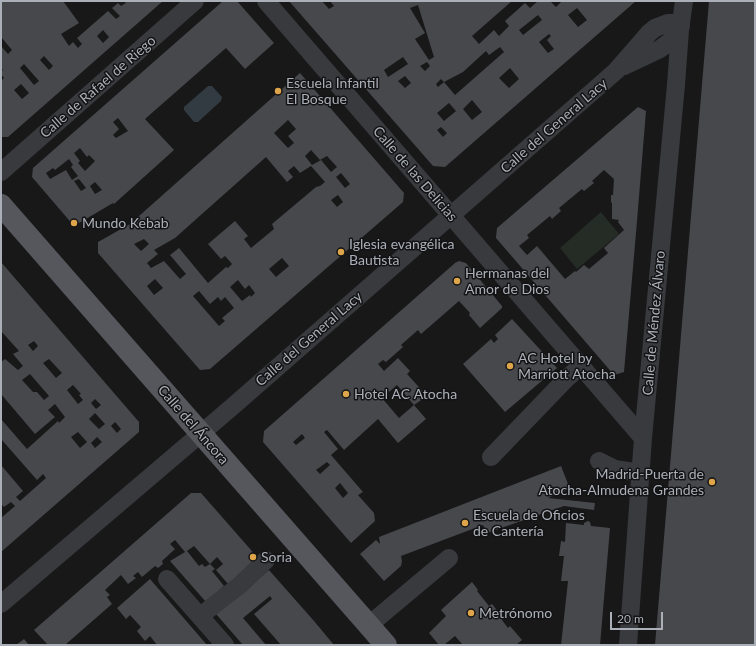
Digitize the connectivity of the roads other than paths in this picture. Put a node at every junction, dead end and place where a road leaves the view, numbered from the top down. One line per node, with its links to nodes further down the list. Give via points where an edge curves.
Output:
1 (195, 1): 5 (street, Calle de Rafael de Riego)
2 (266, 1): 7 (street, Calle de las Delicias)
3 (683, 1): 4 (street, Calle de Méndez Álvaro)
4 (680, 28): 7 (street, Calle del General Lacy, via 672,40 660,49 616,71); 10 (street, Calle de Méndez Álvaro)
5 (1, 172)
6 (1, 205): 9 (main road, Calle del Áncora)
7 (450, 215): 8 (street, Calle de las Delicias); 9 (street, Calle del General Lacy)
8 (581, 366): 10 (street, Calle de las Delicias); 11 (street)
9 (200, 433): 17 (street, Calle del General Lacy); 19 (main road, Calle del Áncora)
10 (643, 438): 13 (street, Calle de Méndez Álvaro)
11 (491, 457)
12 (598, 461): 13 (street, via 615,469)
13 (641, 473): 22 (street, Calle de Méndez Álvaro)
14 (450, 558): 19 (street)
15 (266, 560): 18 (street)
16 (167, 579): 18 (street)
17 (1, 604)
18 (200, 616): 20 (street)
19 (369, 625): 21 (main road, Calle del Áncora)
20 (225, 645)
21 (386, 645)
22 (628, 645)

